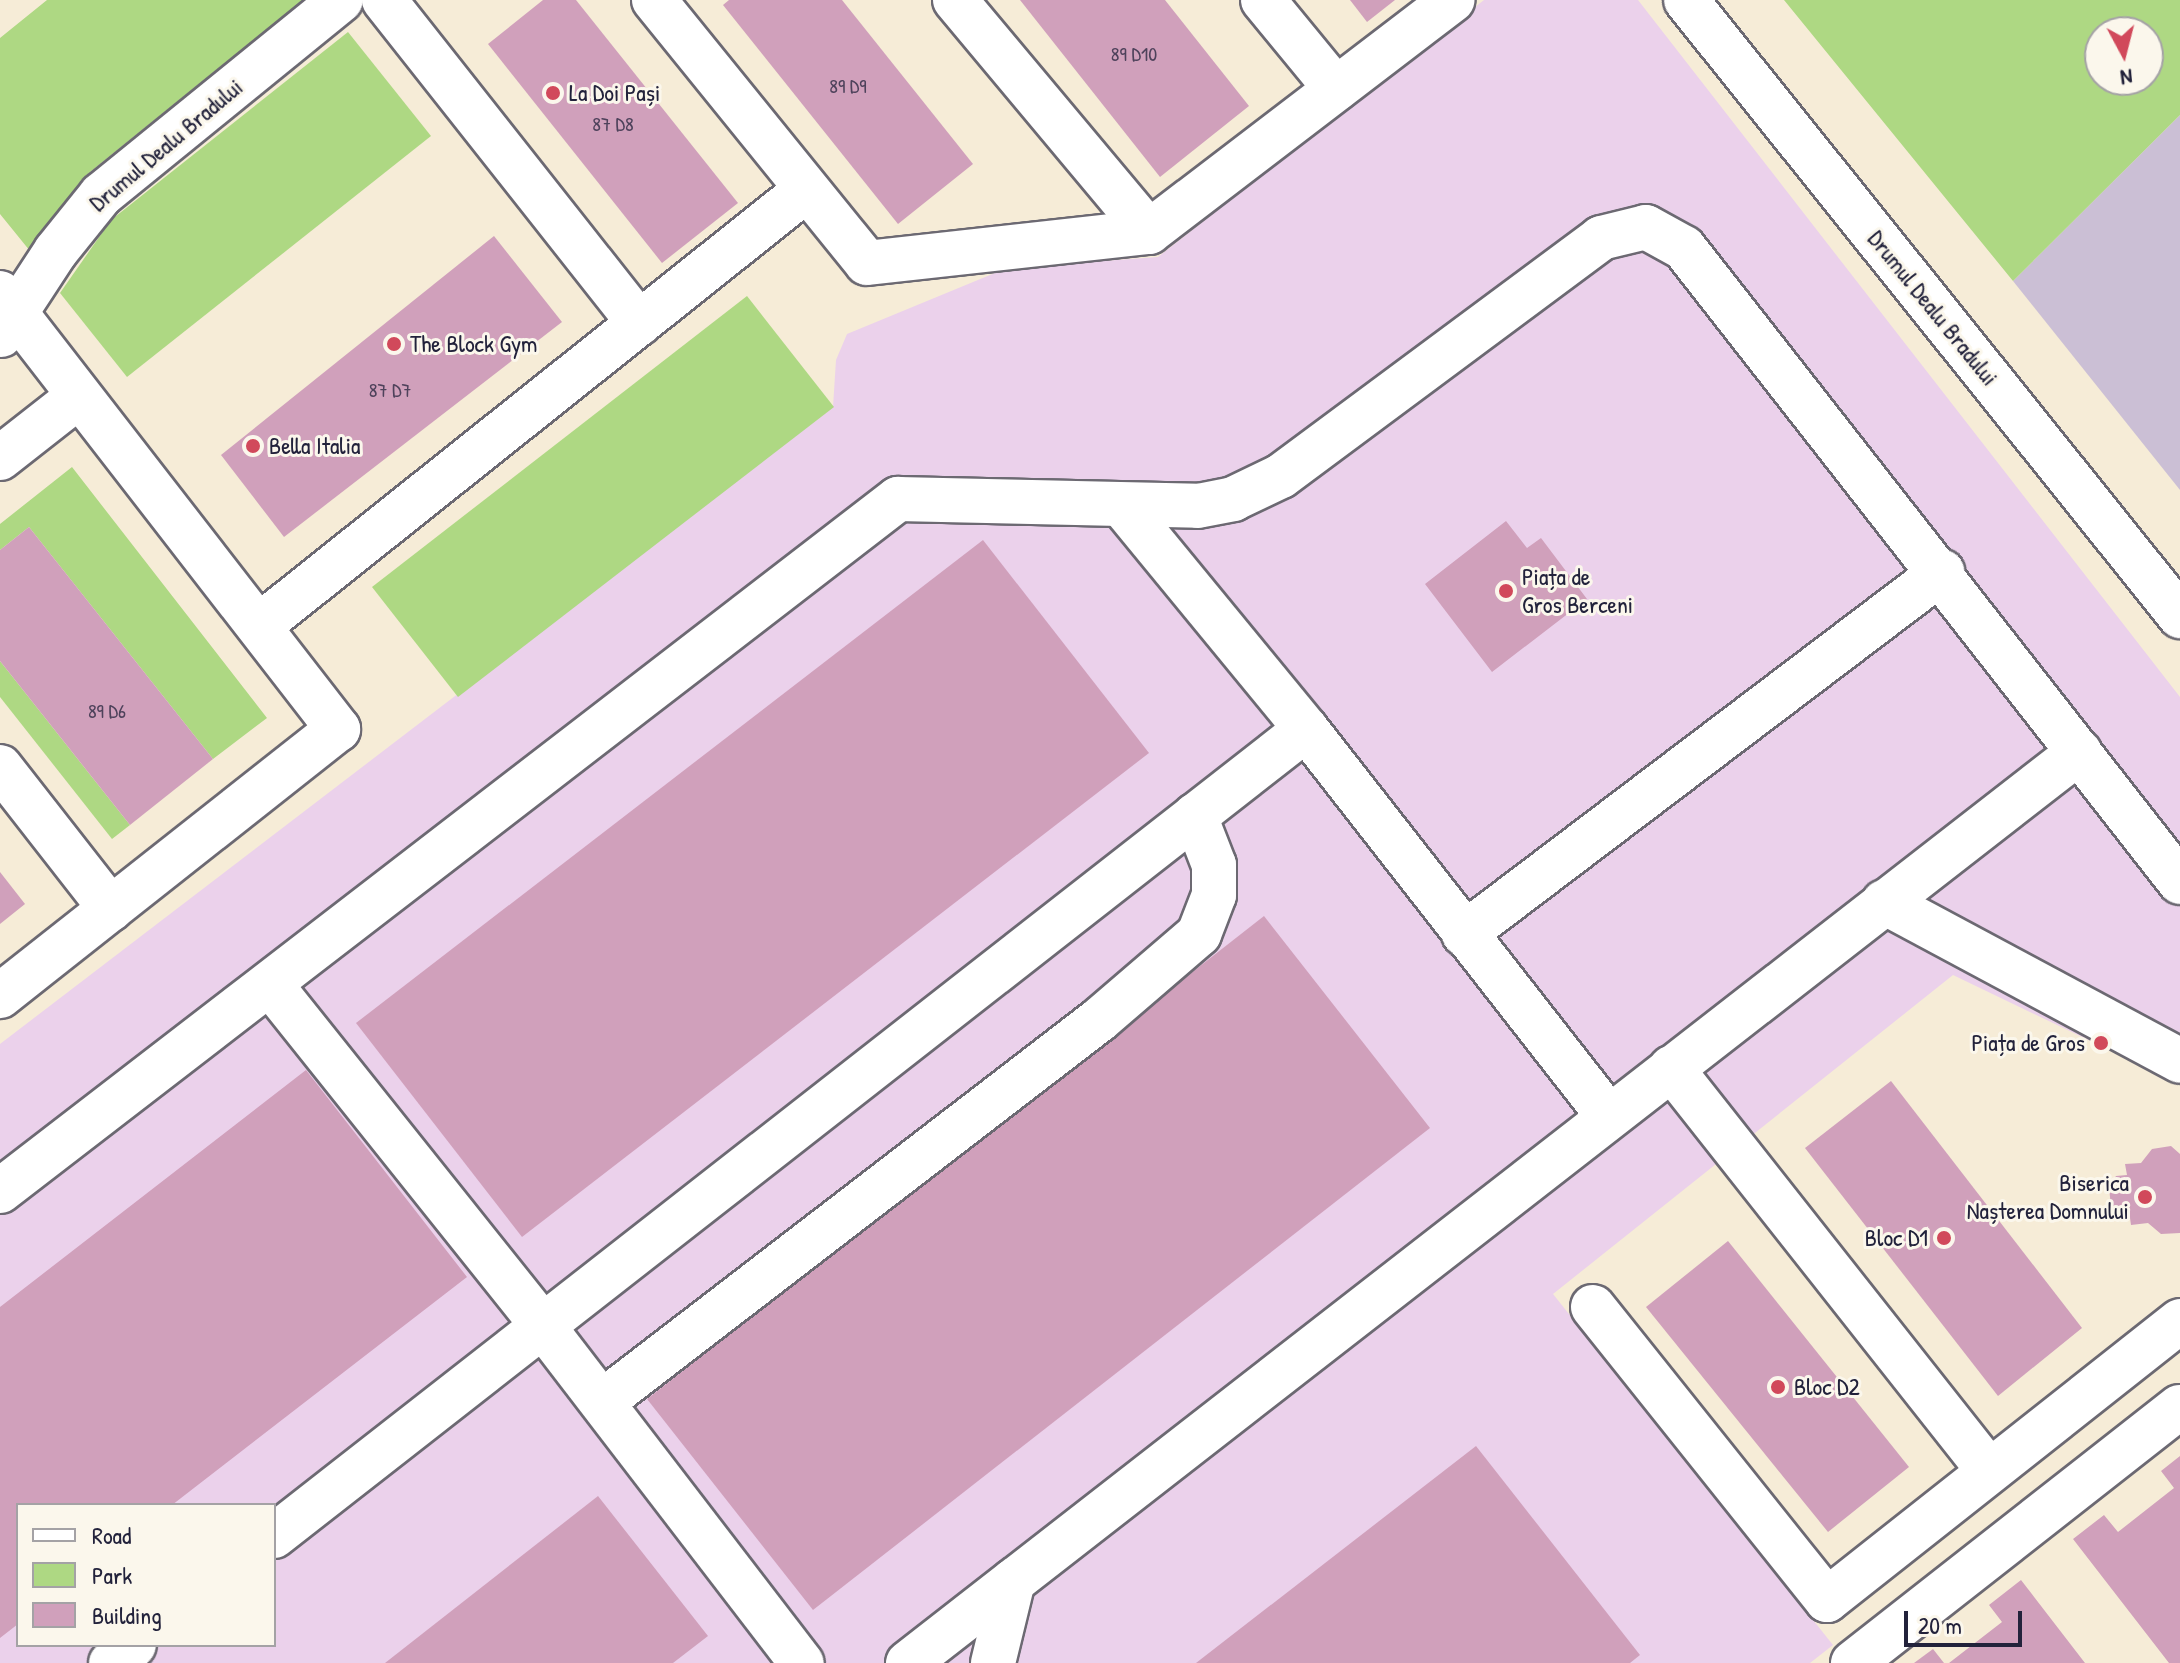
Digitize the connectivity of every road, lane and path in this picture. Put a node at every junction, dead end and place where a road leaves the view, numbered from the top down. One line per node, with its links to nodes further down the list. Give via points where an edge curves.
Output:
1 (341, 0): 11 (street, Drumul Dealu Bradului, via 101,195)
2 (384, 0): 12 (street)
3 (654, 0): 9 (street)
4 (955, 0): 10 (street)
5 (1263, 0): 8 (street)
6 (1452, 0): 8 (street)
7 (1686, 0): 17 (street, Drumul Dealu Bradului)
8 (1336, 89): 10 (street)
9 (806, 190): 10 (street, via 867,263); 12 (street)
10 (1149, 232)
11 (5, 314): 13 (street, Drumul Dealu Bradului)
12 (639, 323): 18 (street)
13 (79, 396): 14 (street); 18 (street, Drumul Dealu Bradului)
14 (0, 458)
15 (1122, 505): 16 (street, via 1198,506 1233,499 1281,476 1601,238 1646,227 1684,248); 19 (street); 27 (street, via 898,499)
16 (1942, 572): 20 (street); 26 (street)
17 (2180, 616)
18 (259, 626): 25 (street, Drumul Dealu Bradului, via 338,729)
19 (1306, 729): 22 (street); 26 (street)
20 (2079, 752): 23 (street); 24 (street)
21 (0, 767): 25 (street)
22 (1195, 816): 35 (street); 36 (street, via 1214,865 1214,895 1199,934 1099,1020)
23 (2180, 882)
24 (1884, 902): 29 (street); 30 (street)
25 (111, 909): 28 (street)
26 (1464, 934): 31 (street)
27 (270, 984): 32 (street); 35 (street)
28 (0, 996)
29 (2180, 1061)
30 (1671, 1068): 31 (street); 38 (street)
31 (1609, 1117): 40 (street)
32 (0, 1191)
33 (1593, 1307): 38 (street, via 1827,1600)
34 (2180, 1321): 38 (street)
35 (543, 1326): 36 (street); 39 (street)
36 (602, 1402): 43 (street)
37 (2180, 1407): 46 (street)
38 (1989, 1471)
39 (276, 1534)
40 (1013, 1581): 44 (street); 45 (street)
41 (131, 1647): 42 (street)
42 (111, 1663)
43 (802, 1663)
44 (908, 1663)
45 (993, 1663)
46 (1853, 1663)

